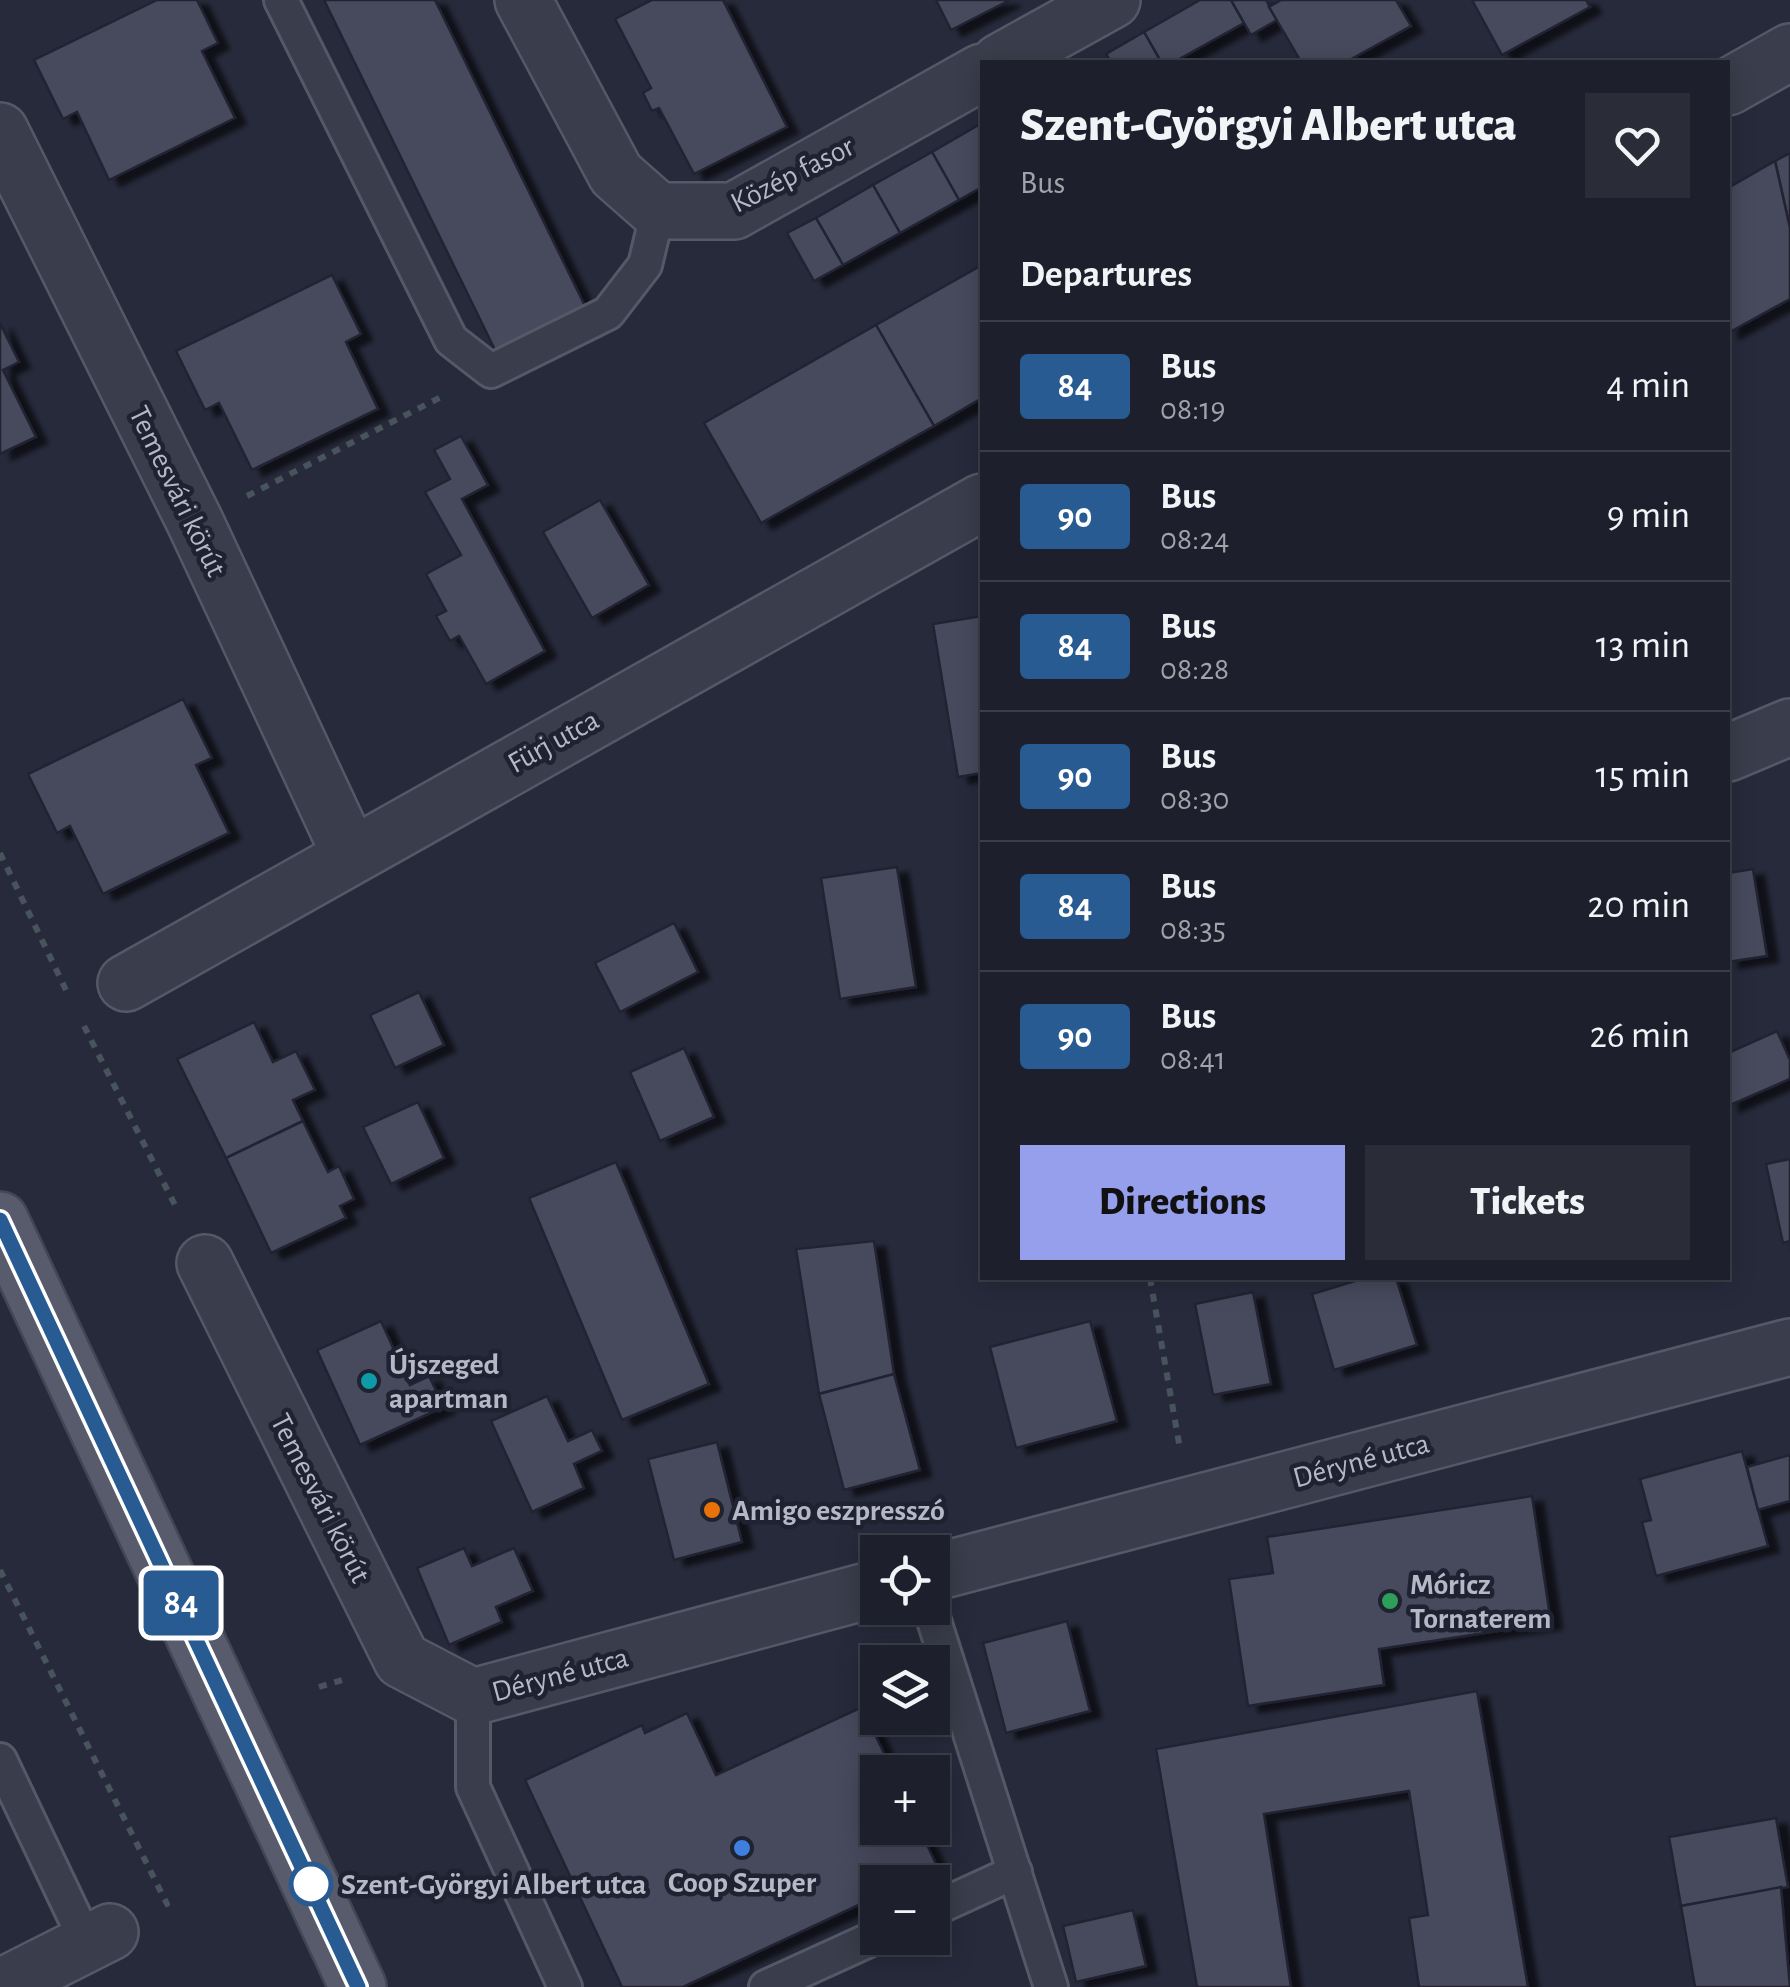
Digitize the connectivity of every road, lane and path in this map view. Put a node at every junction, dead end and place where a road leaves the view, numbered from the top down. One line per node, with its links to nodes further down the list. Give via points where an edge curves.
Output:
1 (280, 0): 10 (lane, via 451,340)
2 (524, 0): 9 (street, via 616,174)
3 (1112, 0): 5 (street)
4 (1790, 52): 7 (street)
5 (1004, 60)
6 (980, 73): 9 (street, Közép fasor, via 734,211)
7 (1730, 86)
8 (0, 131): 12 (street, Temesvári körút)
9 (658, 211): 10 (lane, via 645,265 608,313)
10 (491, 371): 12 (path)
11 (980, 503): 16 (street, Fürj utca)
12 (195, 522): 16 (street, Temesvári körút)
13 (1790, 727): 14 (street)
14 (1730, 752)
15 (0, 853): 18 (path)
16 (350, 854): 17 (street, Fürj utca)
17 (126, 983): 18 (path)
18 (76, 1009): 20 (path)
19 (0, 1220): 37 (main road)
20 (204, 1263): 28 (street, Temesvári körút, via 402,1660)
21 (1150, 1280): 23 (path)
22 (1790, 1347): 23 (street, Déryné utca)
23 (1190, 1504): 24 (street, Déryné utca)
24 (950, 1568)
25 (0, 1570): 33 (path)
26 (860, 1593): 28 (street, Déryné utca)
27 (935, 1625): 31 (lane)
28 (474, 1697): 38 (lane, via 473,1787)
29 (0, 1760): 30 (lane)
30 (9, 1800): 34 (lane)
31 (1015, 1872): 32 (lane); 40 (lane)
32 (950, 1902)
33 (167, 1904)
34 (98, 1938): 36 (street)
35 (860, 1944): 39 (lane)
36 (1, 1987)
37 (358, 1987)
38 (565, 1987)
39 (766, 1987)
40 (1051, 1987)

